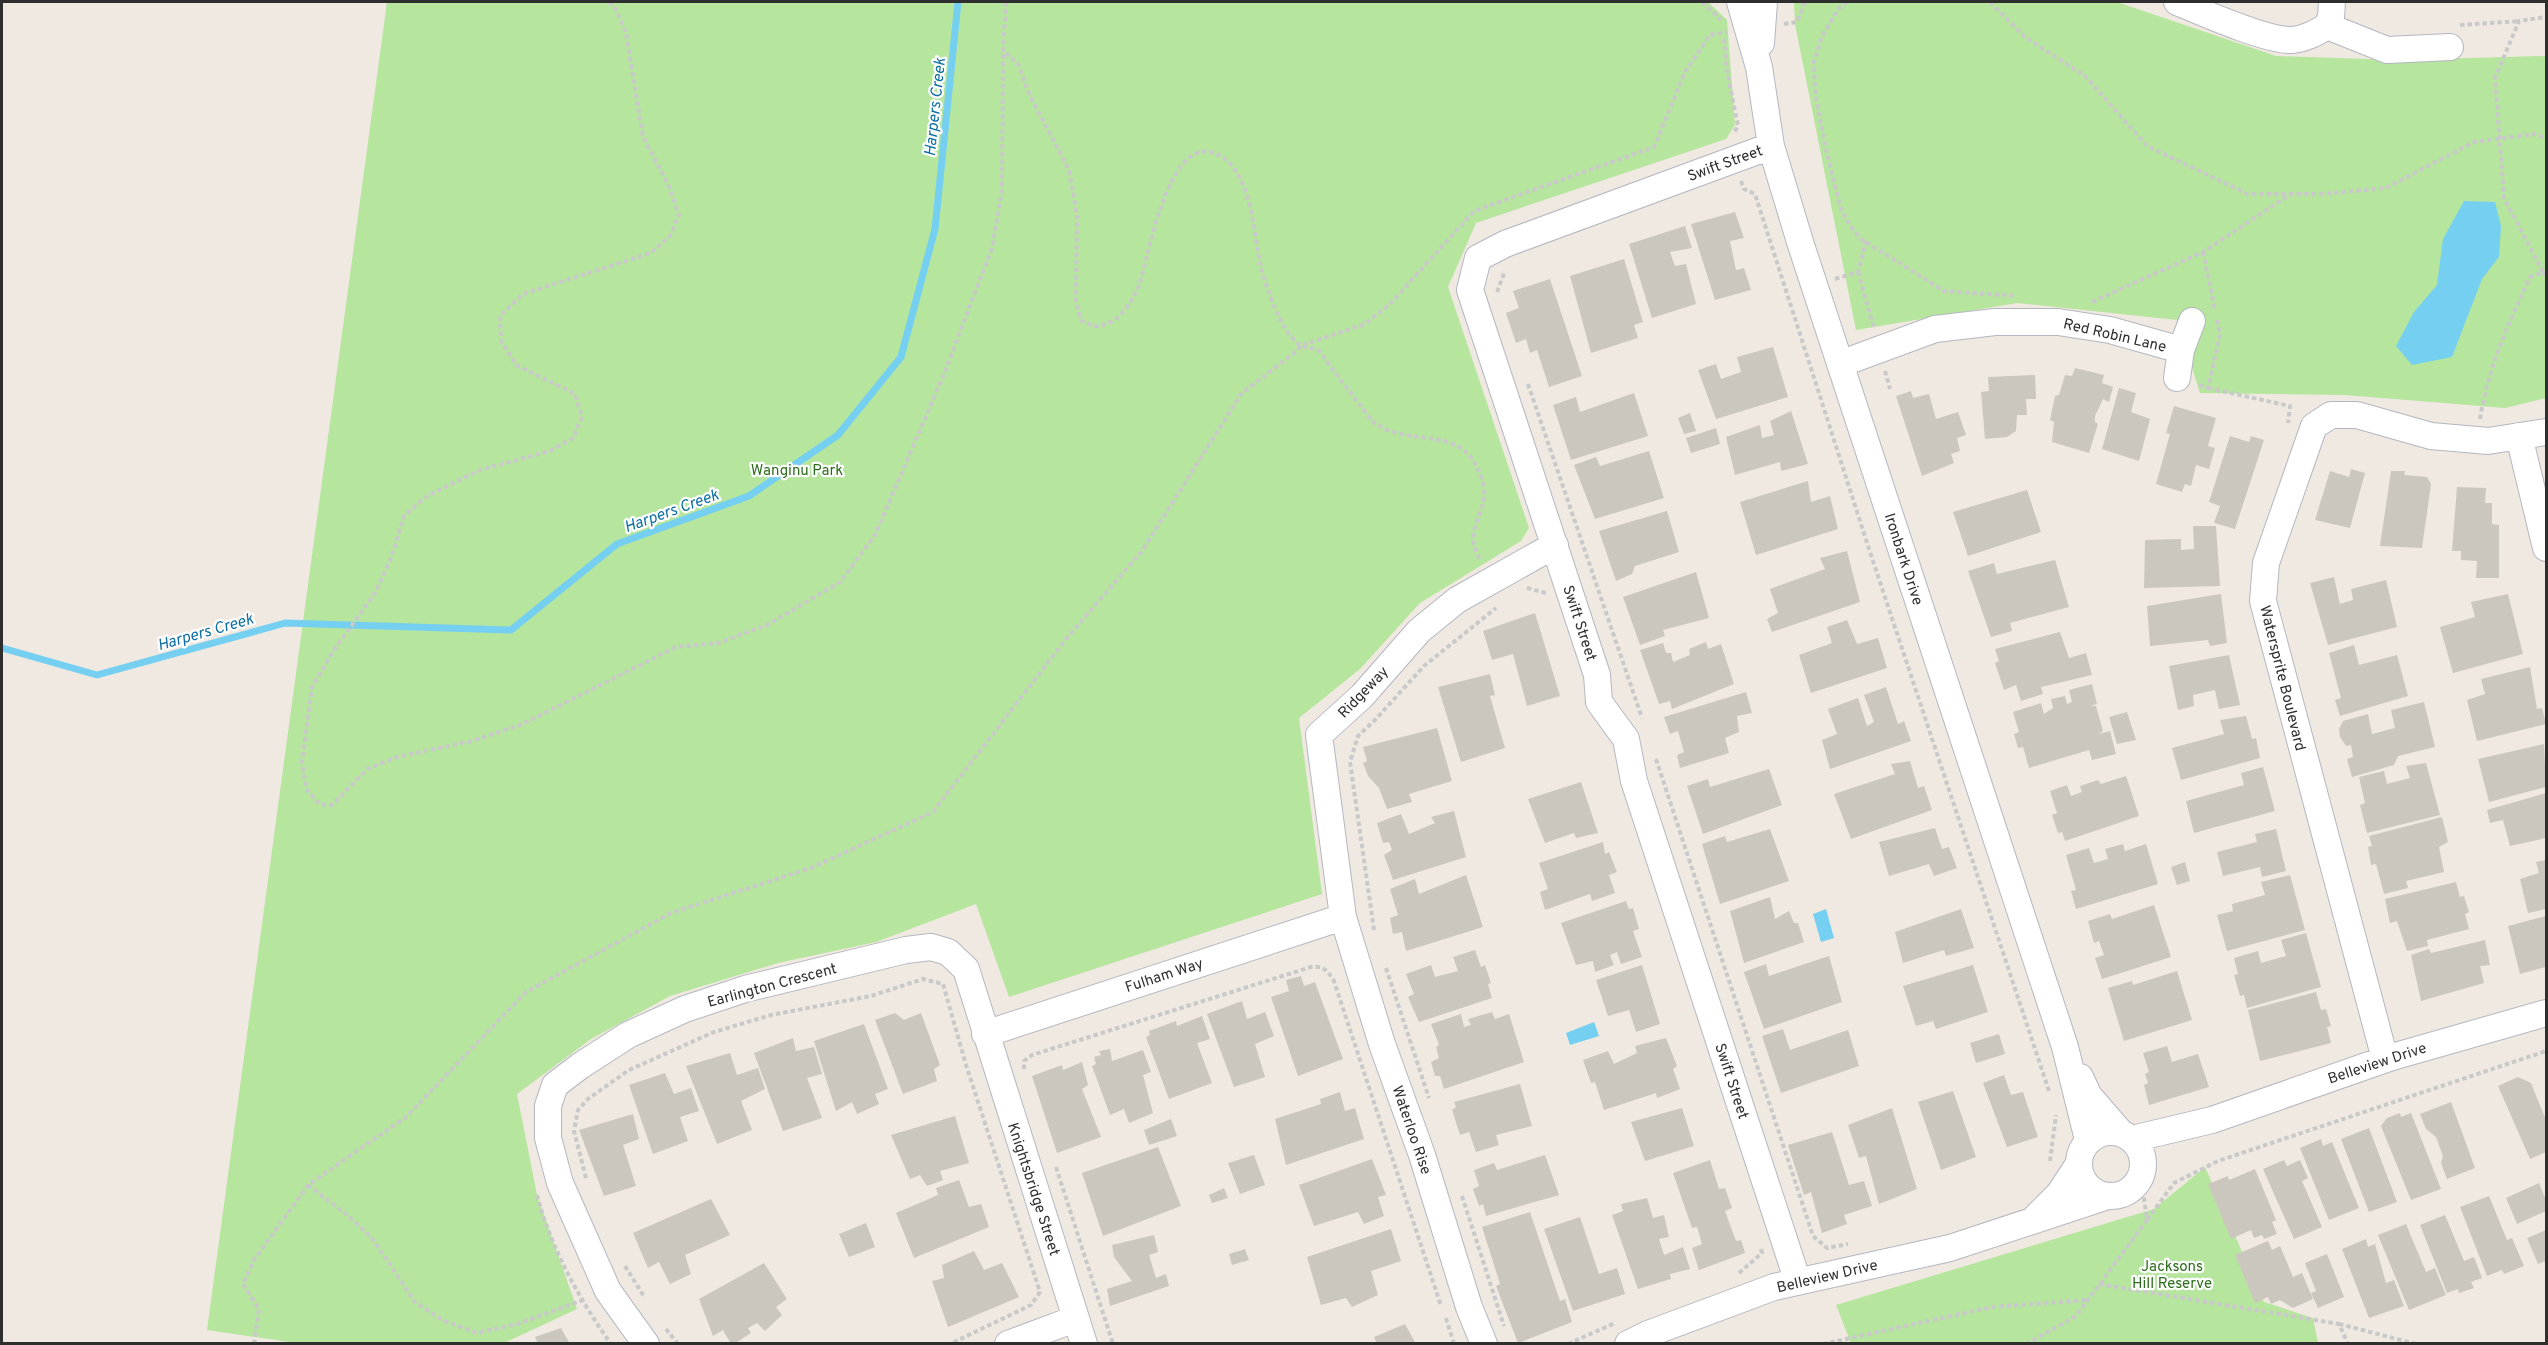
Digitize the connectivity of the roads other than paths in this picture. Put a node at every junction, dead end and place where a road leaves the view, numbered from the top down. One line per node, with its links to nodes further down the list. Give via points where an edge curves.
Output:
1 (1740, 2): 5 (street, Ironbark Drive)
2 (1764, 2): 5 (street, Ironbark Drive)
3 (2177, 2): 4 (street, via 2250,30 2290,40 2310,37)
4 (2330, 14): 6 (street, via 2387,50)
5 (1755, 28): 7 (street, Ironbark Drive)
6 (2450, 47)
7 (1771, 146): 10 (street, Ironbark Drive); 14 (street, Swift Street, via 1505,244 1478,258 1470,290)
8 (2192, 321): 9 (street, Red Robin Lane)
9 (2181, 350): 10 (street, Red Robin Lane, via 2110,330 2058,322 1995,322 1935,329); 11 (street, Red Robin Lane)
10 (1840, 364): 19 (street, Ironbark Drive)
11 (2177, 378)
12 (2547, 432): 13 (street, Watersprite Boulevard)
13 (2519, 436): 15 (street); 20 (street, Watersprite Boulevard, via 2477,440 2431,436 2357,415 2331,415 2314,426 2266,563 2263,602)
14 (1555, 545): 16 (street, Ridgeway, via 1456,600 1419,631 1362,696 1318,735); 28 (street, Swift Street, via 1597,675 1599,702 1626,739 1634,781)
15 (2547, 548)
16 (1343, 917): 18 (street, Fulham Way); 34 (street, Waterloo Rise)
17 (2546, 1013): 20 (street, Belleview Drive)
18 (985, 1034): 29 (street, Knightsbridge Street); 31 (street, Earlington Crescent, via 966,969 948,952 932,948 906,950 745,989 685,1009 628,1035 555,1085 548,1106 548,1138 560,1183 608,1291)
19 (2065, 1047): 22 (street, Ironbark Drive, via 2089,1096); 23 (street, Ironbark Drive)
20 (2385, 1059): 21 (street, Belleview Drive)
21 (2212, 1120): 22 (street, Belleview Drive); 25 (street, Belleview Drive, via 2161,1149)
22 (2126, 1136): 23 (street, via 2103,1132); 25 (street, via 2143,1156)
23 (2088, 1140): 24 (street)
24 (2078, 1165): 26 (street, via 2084,1182 2098,1194); 27 (street, Belleview Drive, via 2059,1194)
25 (2141, 1177): 26 (street, via 2127,1192)
26 (2108, 1196): 27 (street, Belleview Drive)
27 (2031, 1223): 28 (street, Belleview Drive, via 1950,1248)
28 (1798, 1282): 30 (street, Belleview Drive, via 1774,1287 1648,1334)
29 (1075, 1319): 32 (street); 33 (street, Knightsbridge Street)
30 (1623, 1333)
31 (646, 1344)
32 (1008, 1344)
33 (1084, 1344)
34 (1484, 1344)

